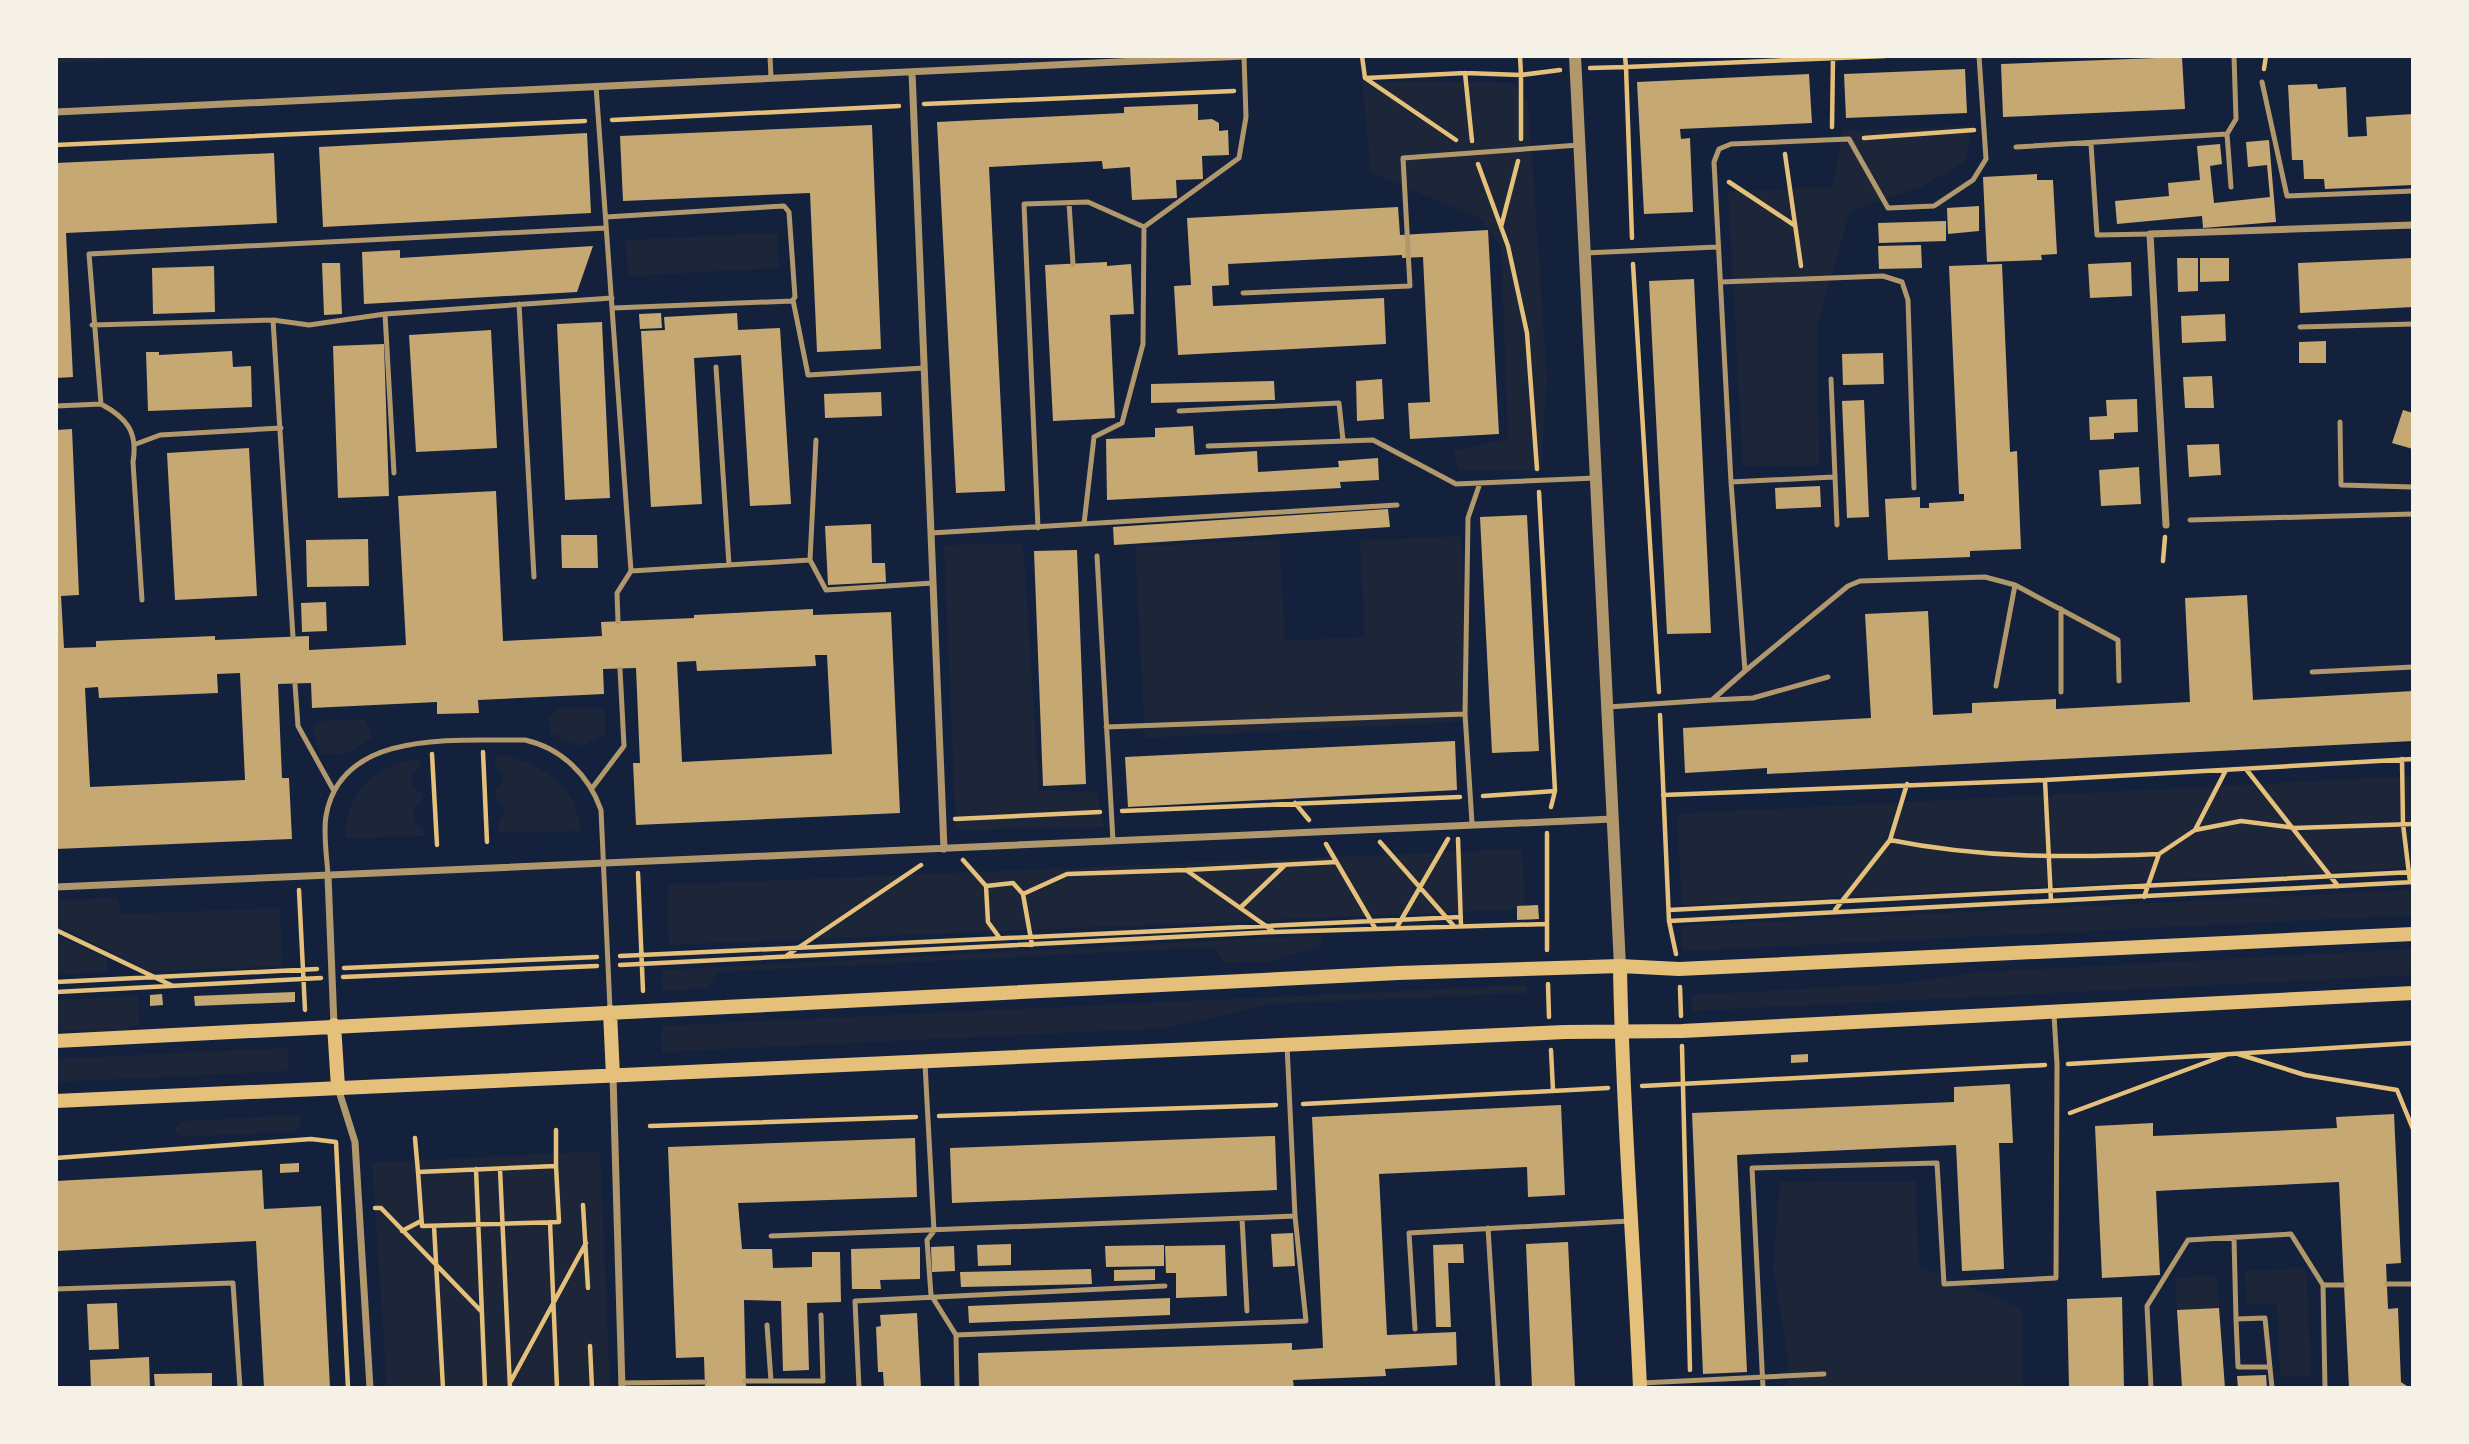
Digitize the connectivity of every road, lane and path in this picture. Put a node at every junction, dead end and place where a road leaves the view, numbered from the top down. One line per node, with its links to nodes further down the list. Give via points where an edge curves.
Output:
1 (770, 56): 11 (lane)
2 (1244, 56): 9 (street); 15 (lane)
3 (1362, 56): 12 (path)
4 (1575, 56): 28 (street)
5 (1885, 56): 8 (path)
6 (1979, 56): 21 (lane)
7 (2234, 56): 22 (lane, via 2236,119)
8 (1833, 58): 23 (path); 44 (path, via 1626,67)
9 (912, 72): 11 (street); 17 (street)
10 (1465, 73): 12 (path); 30 (path, via 1521,75); 31 (path)
11 (771, 78): 14 (street)
12 (1365, 78): 31 (path)
13 (2262, 82): 34 (lane, via 2287,196)
14 (596, 86): 18 (street); 20 (lane)
15 (1245, 90): 17 (path); 39 (lane, via 1239,158)
16 (899, 105): 17 (path); 19 (path); 20 (path)
17 (913, 105): 60 (street)
18 (56, 112)
19 (900, 118)
20 (598, 121): 27 (path); 36 (lane)
21 (1984, 130): 24 (path); 24 (lane, via 1986,159 1973,180 1934,206 1888,208)
22 (2227, 134): 26 (lane); 33 (lane)
23 (1832, 139): 24 (lane); 25 (lane)
24 (1849, 139)
25 (1783, 142): 32 (lane, via 1731,144 1719,149); 38 (path)
26 (2091, 144): 29 (lane); 42 (lane, via 2097,235)
27 (56, 145)
28 (1579, 145): 30 (lane); 45 (street)
29 (2016, 147)
30 (1521, 149): 31 (lane); 40 (path)
31 (1474, 152): 40 (path); 49 (lane, via 1403,158 1410,286)
32 (1714, 172): 38 (path); 43 (lane)
33 (2231, 187)
34 (2413, 191)
35 (1069, 202): 39 (lane, via 1088,202); 46 (lane); 85 (lane, via 1024,204)
36 (606, 217): 41 (lane); 51 (lane, via 787,207)
37 (2413, 225): 42 (street)
38 (1795, 226): 47 (path)
39 (1144, 227): 82 (lane, via 1143,344 1122,423 1094,437)
40 (1501, 227): 74 (path, via 1527,333)
41 (606, 228): 50 (lane); 57 (lane, via 89,254)
42 (2150, 234): 84 (street)
43 (1717, 247): 44 (lane); 48 (lane)
44 (1632, 251): 45 (lane); 109 (path)
45 (1584, 253): 73 (street)
46 (1073, 264)
47 (1802, 279): 48 (lane); 78 (lane, via 1884,276 1902,282 1908,300)
48 (1721, 282): 75 (lane)
49 (1243, 293)
50 (612, 298): 52 (lane); 53 (lane)
51 (793, 300): 53 (lane); 60 (lane, via 808,375)
52 (519, 304): 54 (lane); 92 (lane)
53 (612, 307): 91 (lane)
54 (385, 314): 55 (lane, via 309,325); 71 (lane)
55 (273, 320): 57 (lane); 66 (lane)
56 (2413, 324): 58 (lane)
57 (92, 325): 62 (lane)
58 (2301, 327)
59 (716, 367): 90 (lane)
60 (924, 368): 86 (street)
61 (1830, 379): 72 (lane)
62 (101, 404): 63 (lane); 69 (lane, via 122,416)
63 (56, 406)
64 (1180, 411): 68 (lane, via 1339,403)
65 (2340, 422): 77 (lane, via 2341,485)
66 (281, 428): 69 (lane, via 160,435); 98 (lane)
67 (816, 440): 88 (lane)
68 (1343, 440): 70 (lane); 76 (lane, via 1373,440 1456,484)
69 (136, 444): 95 (lane, via 133,463)
70 (1208, 446)
71 (394, 474)
72 (1834, 477): 75 (lane); 83 (lane)
73 (1596, 478): 74 (lane); 110 (street)
74 (1538, 480): 76 (lane); 123 (path)
75 (1731, 482): 101 (lane)
76 (1480, 483): 111 (lane, via 1468,518)
77 (2413, 487)
78 (1914, 488)
79 (1397, 505): 82 (lane)
80 (2413, 514): 81 (lane)
81 (2190, 520)
82 (1084, 524): 85 (lane)
83 (1837, 525)
84 (2166, 525): 89 (path)
85 (1038, 527): 86 (lane)
86 (931, 533): 93 (street)
87 (1097, 556): 112 (lane)
88 (810, 560): 90 (lane); 93 (lane, via 826,590)
89 (2163, 561)
90 (729, 565): 91 (lane)
91 (631, 570): 97 (lane, via 617,593)
92 (534, 577)
93 (933, 583): 127 (street)
94 (2015, 585): 96 (lane); 101 (lane, via 1985,577 1860,581); 106 (lane)
95 (142, 600)
96 (2061, 609): 104 (lane, via 2118,640); 107 (lane)
97 (618, 621)
98 (293, 637)
99 (2413, 667): 102 (lane)
100 (620, 669): 121 (lane, via 624,746)
101 (1745, 671): 108 (lane)
102 (2312, 672)
103 (1828, 677): 108 (lane, via 1753,698)
104 (2119, 681)
105 (295, 684): 122 (lane, via 298,726)
106 (1996, 686)
107 (2061, 692)
108 (1712, 699): 109 (lane)
109 (1660, 705): 110 (lane); 124 (path)
110 (1608, 707): 128 (street)
111 (1465, 714): 112 (lane); 125 (lane)
112 (1106, 727): 126 (lane)
113 (482, 741): 114 (lane); 121 (lane, via 538,743 573,765); 140 (path)
114 (432, 744): 122 (lane, via 375,752 354,766); 141 (path)
115 (2402, 759): 116 (path); 117 (path); 132 (path)
116 (2413, 759)
117 (2246, 769): 118 (path); 134 (path)
118 (2226, 770): 119 (path); 136 (path)
119 (2045, 780): 120 (path); 145 (path)
120 (1907, 784): 124 (path); 138 (path)
121 (593, 787): 147 (lane, via 601,810)
122 (334, 791): 152 (lane, via 326,817)
123 (1555, 791): 125 (path); 129 (path)
124 (1662, 795): 167 (path)
125 (1470, 797): 126 (path); 131 (lane)
126 (1111, 812): 127 (path); 139 (lane)
127 (943, 819): 143 (street)
128 (1613, 819): 129 (street); 192 (street)
129 (1547, 820): 131 (street); 175 (path)
130 (1457, 823): 131 (street); 135 (street); 159 (path); 170 (path)
131 (1472, 823)
132 (2403, 824): 133 (path); 134 (path); 151 (path)
133 (2413, 824)
134 (2295, 828): 136 (path, via 2241,821); 153 (path)
135 (1369, 830): 137 (street); 159 (path)
136 (2195, 830): 144 (path)
137 (1319, 832): 139 (street); 146 (path)
138 (1890, 840): 145 (path, via 1934,849); 164 (path)
139 (1113, 841): 142 (street)
140 (487, 842)
141 (436, 845)
142 (953, 848): 143 (street); 156 (path)
143 (944, 849): 147 (street); 187 (path)
144 (2159, 854): 145 (path); 155 (path)
145 (2049, 858): 161 (path)
146 (1336, 862): 148 (path); 172 (path)
147 (604, 864): 152 (street); 190 (lane)
148 (1286, 864): 150 (path); 166 (path)
149 (638, 870): 188 (path)
150 (1186, 870): 162 (path, via 1067,874); 166 (path)
151 (2411, 872): 153 (path); 154 (path)
152 (328, 876): 158 (street); 194 (street)
153 (2331, 876): 155 (path); 157 (path)
154 (2412, 882): 157 (path)
155 (2148, 885): 161 (path); 163 (path)
156 (986, 886): 162 (path, via 1013,883); 184 (path, via 988,922)
157 (2338, 886): 163 (path)
158 (56, 887)
159 (1420, 887): 169 (path); 171 (path)
160 (299, 890): 197 (path)
161 (2050, 890): 164 (path); 165 (path)
162 (1023, 894): 183 (path)
163 (2144, 897): 165 (path)
164 (1843, 900): 167 (path); 168 (path)
165 (2051, 901): 168 (path)
166 (1240, 908): 174 (path)
167 (1669, 910): 173 (path)
168 (1835, 910): 173 (path)
169 (1446, 917): 170 (path); 171 (path); 176 (path)
170 (1461, 917): 177 (path)
171 (1402, 919): 172 (path); 179 (path)
172 (1370, 920): 174 (path); 178 (path)
173 (1669, 921): 196 (path)
174 (1264, 924): 181 (path); 183 (path)
175 (1546, 924): 177 (path); 195 (path)
176 (1453, 926): 177 (path); 179 (path)
177 (1461, 926)
178 (1375, 928): 179 (path); 181 (path)
179 (1397, 928)
180 (56, 930): 198 (path)
181 (1274, 932): 185 (path)
182 (2413, 934): 196 (main road)
183 (1030, 936): 184 (path); 185 (path)
184 (1000, 938): 186 (path); 187 (path)
185 (1032, 945): 186 (path)
186 (1006, 946): 189 (path)
187 (798, 947): 188 (path); 189 (path)
188 (642, 955): 190 (path); 191 (path)
189 (785, 956): 191 (path)
190 (608, 957): 193 (lane); 194 (path)
191 (642, 964): 193 (path); 203 (path)
192 (1620, 965): 195 (main road); 196 (main road); 210 (main road)
193 (608, 966): 199 (path); 207 (lane)
194 (332, 969): 197 (path); 199 (street)
195 (1547, 969): 207 (main road); 212 (path)
196 (1679, 969): 211 (path)
197 (303, 970): 198 (path); 200 (path)
198 (156, 978): 201 (path); 202 (path)
199 (332, 978): 200 (path); 209 (street)
200 (303, 979): 202 (path); 206 (path)
201 (56, 982)
202 (173, 986): 204 (path)
203 (643, 991)
204 (56, 992)
205 (2413, 993): 208 (main road)
206 (305, 1010)
207 (610, 1012): 209 (main road); 219 (main road)
208 (2054, 1012): 211 (main road); 218 (lane)
209 (334, 1025): 213 (main road); 221 (main road)
210 (1620, 1031): 211 (main road); 212 (main road); 222 (main road)
211 (1682, 1031): 220 (path)
212 (1549, 1032): 215 (main road); 223 (path)
213 (56, 1041)
214 (2413, 1043): 216 (path)
215 (1287, 1044): 217 (main road); 225 (lane)
216 (2233, 1052): 218 (path); 227 (path); 229 (path, via 2305,1075 2397,1090)
217 (924, 1061): 219 (main road); 226 (lane)
218 (2057, 1065): 220 (path); 227 (lane)
219 (613, 1076): 221 (main road); 280 (street)
220 (1681, 1084): 222 (path); 274 (path)
221 (338, 1087): 224 (main road); 283 (street, via 355,1142)
222 (1621, 1087): 223 (path); 241 (main road)
223 (1553, 1090): 225 (path)
224 (56, 1101)
225 (1290, 1105): 226 (path); 239 (lane)
226 (928, 1117): 228 (path); 249 (lane)
227 (2057, 1118): 273 (lane, via 2056,1278 1944,1284 1937,1163 1752,1168)
228 (650, 1126)
229 (2413, 1129)
230 (556, 1130): 233 (path)
231 (415, 1138): 236 (path)
232 (56, 1158): 282 (path, via 311,1139 336,1142)
233 (556, 1166): 234 (path); 243 (path, via 559,1222)
234 (500, 1168): 235 (path); 244 (path)
235 (476, 1170): 236 (path); 245 (path)
236 (418, 1172): 242 (path)
237 (583, 1205): 252 (path)
238 (375, 1208): 248 (path)
239 (1295, 1216): 240 (lane); 269 (lane, via 1306,1321)
240 (1242, 1218): 249 (lane); 263 (lane)
241 (1632, 1220): 247 (lane); 278 (main road)
242 (421, 1221): 246 (path, via 422,1226); 248 (path)
243 (550, 1222): 244 (path); 262 (path)
244 (502, 1224): 245 (path); 279 (path)
245 (478, 1225): 246 (path); 264 (path)
246 (434, 1226): 253 (path)
247 (1488, 1228): 268 (lane, via 1409,1233); 290 (lane)
248 (402, 1231): 253 (path)
249 (934, 1231): 250 (lane); 261 (lane, via 927,1240)
250 (771, 1236)
251 (2234, 1238): 256 (lane, via 2291,1234); 266 (lane); 292 (lane, via 2188,1240 2147,1306)
252 (586, 1243): 259 (path); 262 (path)
253 (436, 1267): 264 (path); 284 (path)
254 (2387, 1284): 255 (lane)
255 (2413, 1284)
256 (2323, 1285): 257 (lane); 294 (lane)
257 (2344, 1285)
258 (1165, 1286): 261 (lane)
259 (588, 1288)
260 (56, 1289): 281 (lane, via 233,1283)
261 (931, 1296): 269 (lane); 288 (lane, via 855,1301)
262 (553, 1303): 279 (path); 286 (path)
263 (1247, 1311)
264 (482, 1312): 285 (path)
265 (821, 1315): 277 (lane, via 824,1381)
266 (2236, 1320): 271 (lane, via 2265,1318); 271 (lane, via 2238,1367)
267 (768, 1325): 277 (lane)
268 (1415, 1329)
269 (956, 1335): 289 (lane)
270 (590, 1346): 287 (path)
271 (2270, 1367): 293 (lane)
272 (1824, 1374): 273 (lane)
273 (1762, 1377): 274 (lane); 291 (lane)
274 (1690, 1380): 278 (lane)
275 (746, 1381): 277 (lane)
276 (705, 1382): 280 (lane)
277 (776, 1383)
278 (1640, 1385)
279 (509, 1386)
280 (622, 1386)
281 (240, 1388)
282 (348, 1388)
283 (370, 1388)
284 (443, 1388)
285 (485, 1388)
286 (557, 1388)
287 (592, 1388)
288 (859, 1388)
289 (957, 1388)
290 (1498, 1388)
291 (1763, 1388)
292 (2151, 1388)
293 (2272, 1388)
294 (2325, 1388)

